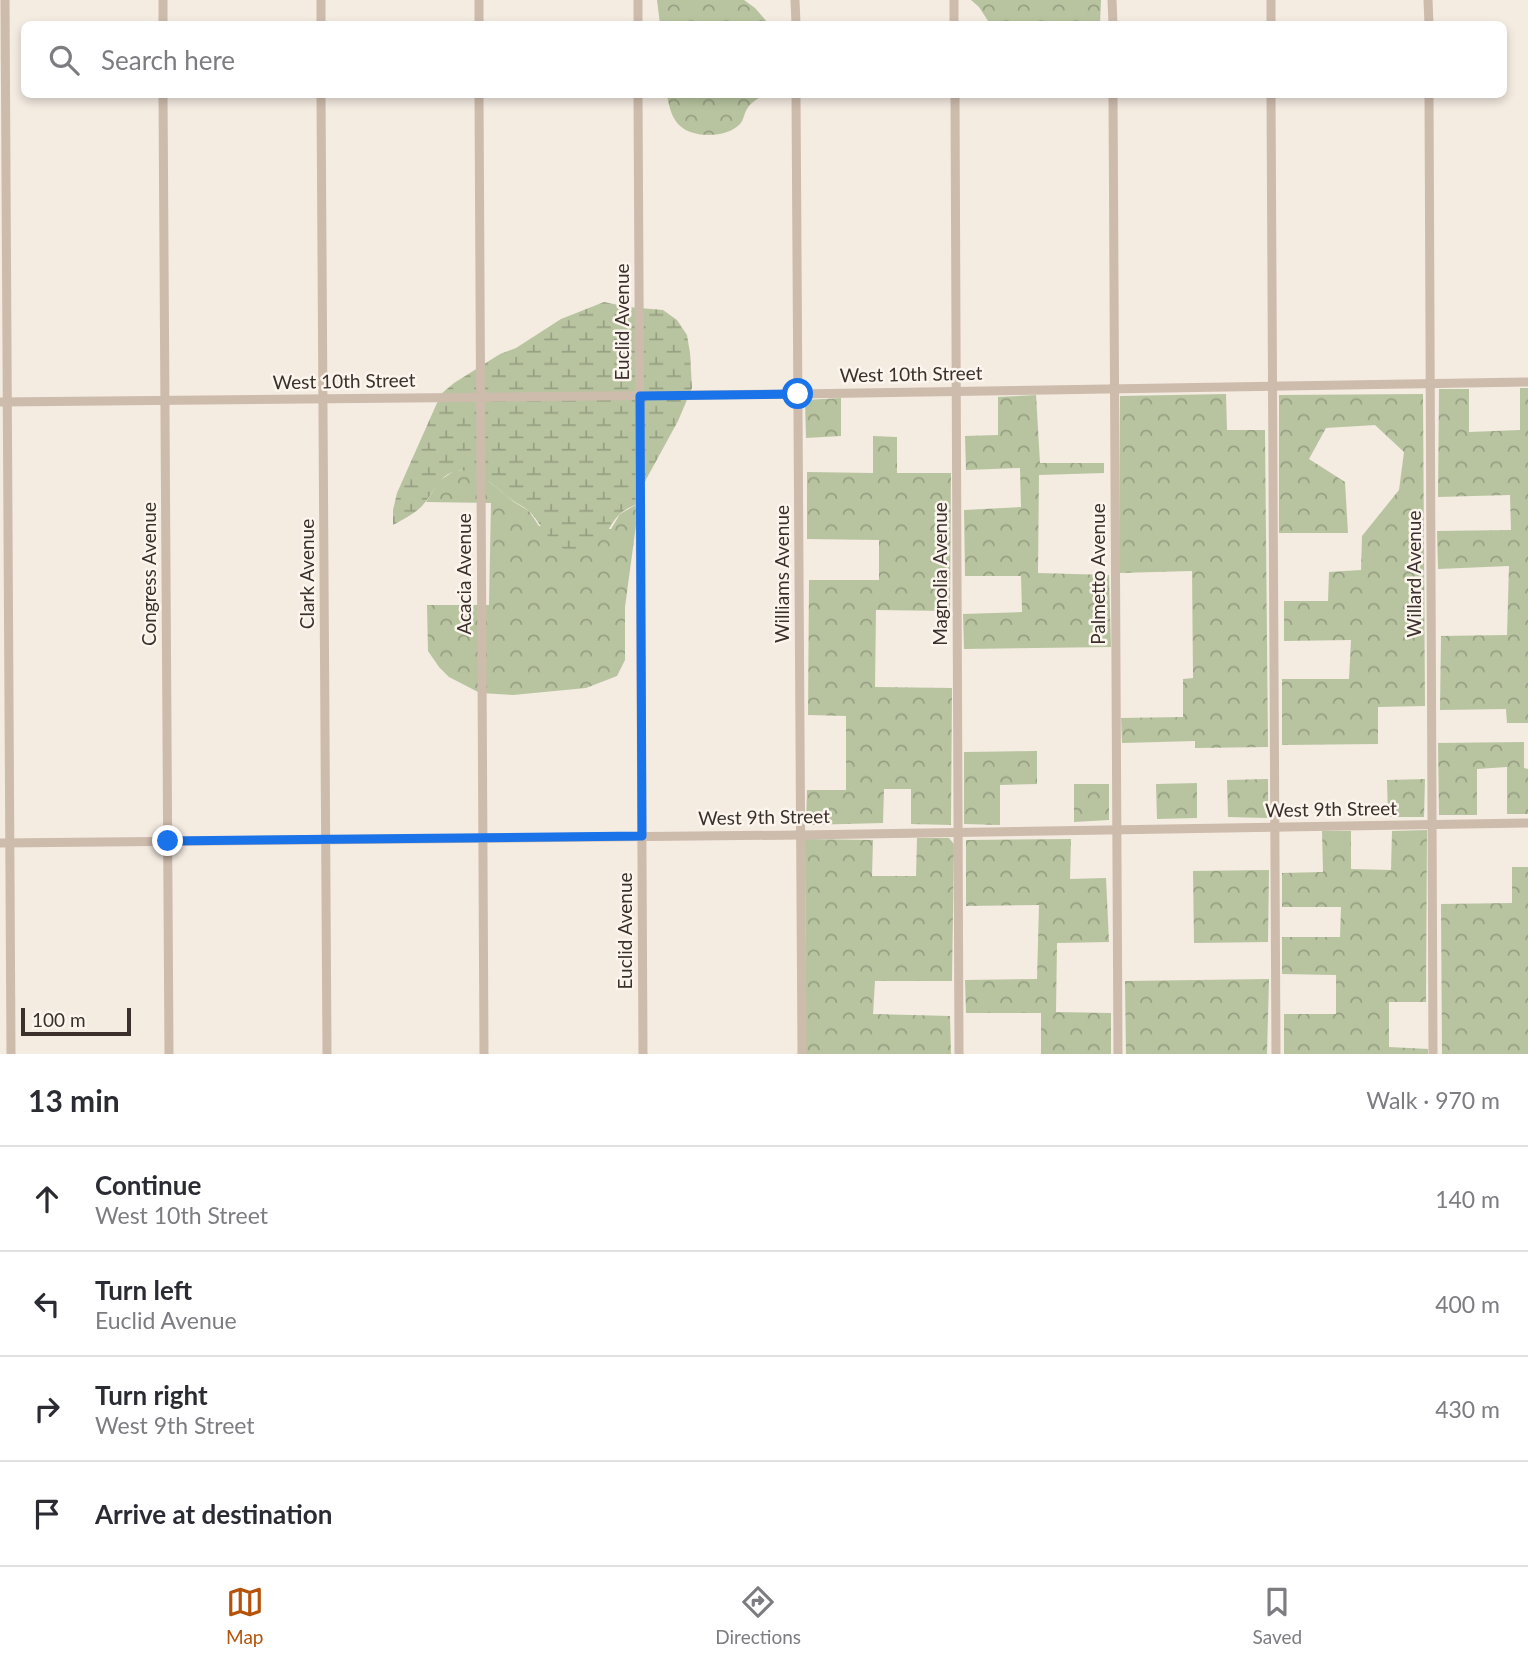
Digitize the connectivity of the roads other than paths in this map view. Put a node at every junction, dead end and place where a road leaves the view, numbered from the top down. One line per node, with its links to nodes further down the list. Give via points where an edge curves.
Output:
1 (5, 0): 39 (street)
2 (163, 0): 11 (street)
3 (321, 0): 12 (street)
4 (479, 0): 13 (street)
5 (638, 0): 14 (street)
6 (795, 0): 15 (street)
7 (954, 0): 16 (street)
8 (1112, 0): 17 (street)
9 (1271, 0): 18 (street)
10 (1428, 0): 19 (street)
11 (163, 21)
12 (321, 21)
13 (479, 21)
14 (638, 21)
15 (796, 21)
16 (954, 21)
17 (1113, 21)
18 (1271, 21)
19 (1429, 21)
20 (163, 98): 38 (street, Congress Avenue)
21 (321, 98): 37 (street, Clark Avenue)
22 (479, 98): 36 (street, Acacia Avenue)
23 (638, 98): 35 (street, Euclid Avenue)
24 (796, 98): 34 (street, Williams Avenue)
25 (955, 98): 33 (street, Magnolia Avenue)
26 (1113, 98): 32 (street, Palmetto Avenue)
27 (1271, 98): 31 (street)
28 (1429, 98): 30 (street, Willard Avenue)
29 (1528, 382): 30 (street, West 10th Street)
30 (1431, 383): 31 (street, West 10th Street); 41 (street, Willard Avenue)
31 (1273, 386): 32 (street, West 10th Street); 42 (street)
32 (1114, 388): 33 (street, West 10th Street); 43 (street, Palmetto Avenue)
33 (956, 391): 34 (street, West 10th Street); 44 (street, Magnolia Avenue)
34 (798, 394): 35 (street, West 10th Street); 45 (street, Williams Avenue)
35 (640, 396): 36 (street, West 10th Street); 46 (street, Euclid Avenue)
36 (481, 397): 37 (street, West 10th Street); 47 (street, Acacia Avenue)
37 (323, 398): 38 (street, West 10th Street); 48 (street, Clark Avenue)
38 (165, 400): 39 (street, West 10th Street); 49 (street, Congress Avenue)
39 (4, 402): 50 (street)
40 (1528, 823): 41 (street, West 9th Street)
41 (1432, 825): 42 (street, West 9th Street); 60 (street, Willard Avenue)
42 (1275, 827): 43 (street, West 9th Street); 59 (street)
43 (1117, 830): 44 (street, West 9th Street); 58 (street, Palmetto Avenue)
44 (958, 832): 45 (street, West 9th Street); 57 (street, Magnolia Avenue)
45 (801, 835): 46 (street, West 9th Street); 56 (street, Williams Avenue)
46 (642, 836): 47 (street, West 9th Street); 55 (street, Euclid Avenue)
47 (483, 838): 48 (street, West 9th Street); 54 (street, Acacia Avenue)
48 (326, 839): 49 (street, West 9th Street); 53 (street, Clark Avenue)
49 (168, 841): 50 (street, West 9th Street); 52 (street, Congress Avenue)
50 (5, 843): 51 (street)
51 (11, 1054)
52 (169, 1054)
53 (327, 1054)
54 (484, 1054)
55 (643, 1054)
56 (802, 1054)
57 (960, 1054)
58 (1118, 1054)
59 (1276, 1054)
60 (1433, 1054)

